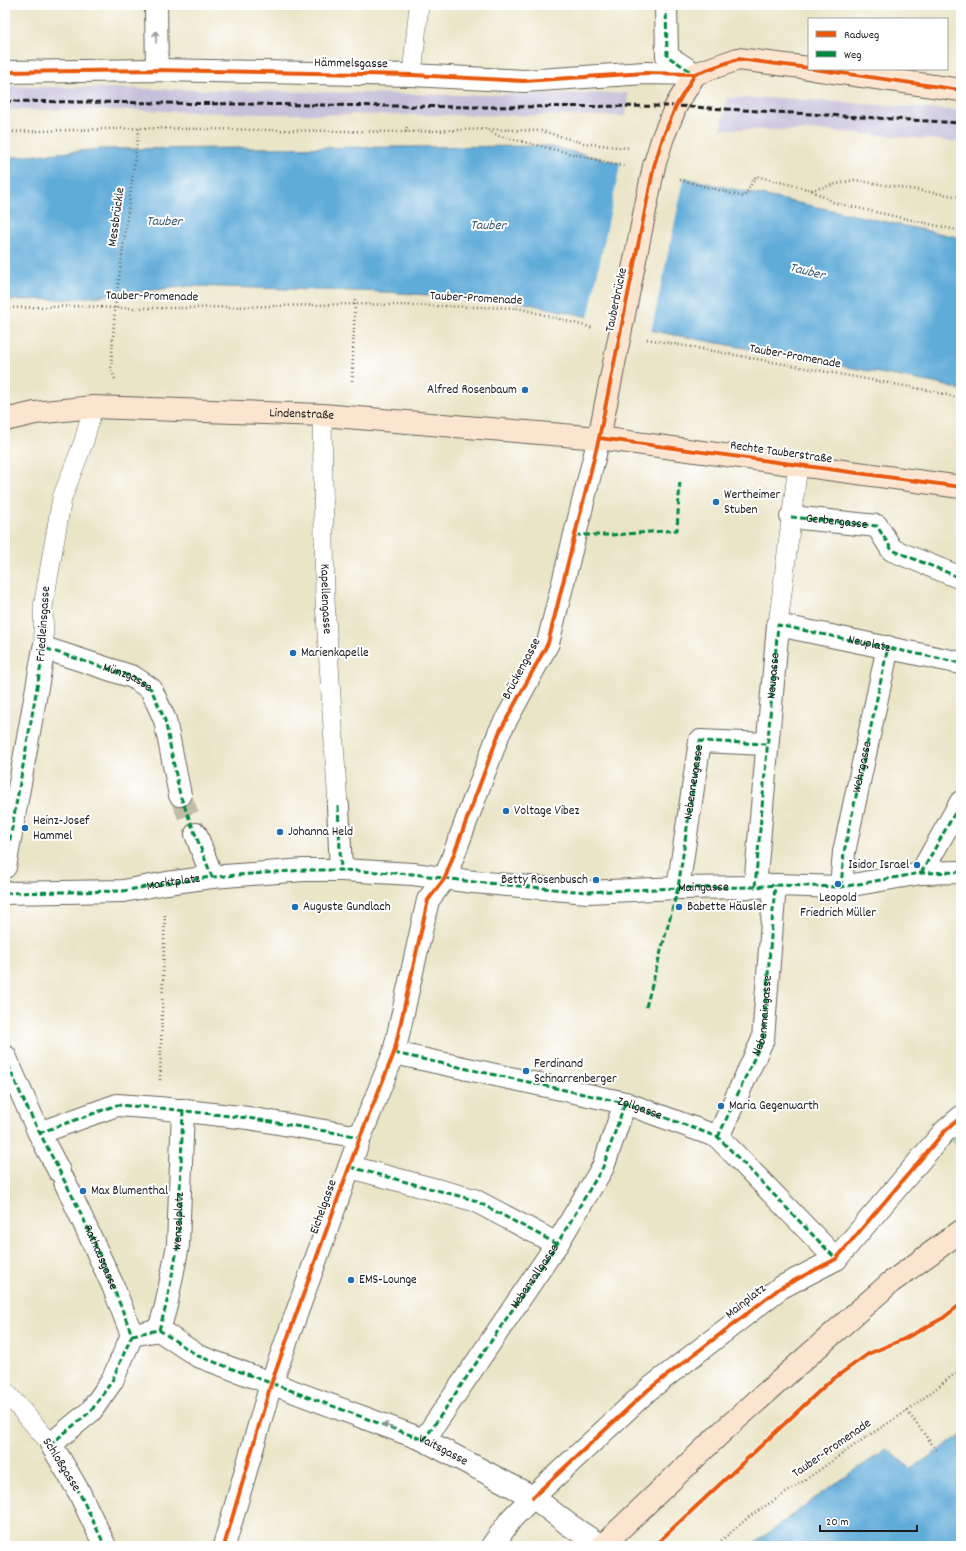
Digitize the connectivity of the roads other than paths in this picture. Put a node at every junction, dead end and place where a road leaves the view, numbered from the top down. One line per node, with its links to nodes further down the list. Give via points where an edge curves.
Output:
1 (156, 5): 5 (street, one-way to 1)
2 (419, 5): 9 (lane)
3 (666, 5): 8 (street, via 667,56)
4 (808, 68): 8 (main road, via 738,59)
5 (157, 70): 7 (street, Hämmelsgasse); 9 (street, Hämmelsgasse)
6 (820, 70): 10 (main road)
7 (5, 72)
8 (695, 74): 9 (street, Hämmelsgasse, via 645,73 524,81); 14 (main road, Tauberbrücke, bridge, via 676,106 654,166)
9 (412, 75)
10 (961, 90)
11 (93, 407): 12 (main road, Lindenstraße); 13 (main road, Lindenstraße, via 35,413); 20 (lane, Friedleinsgasse, via 84,441 62,498 43,607)
12 (322, 415): 14 (main road, Lindenstraße); 26 (lane, Kapellengasse, via 325,601)
13 (5, 420)
14 (599, 438): 15 (main road, Rechte Tauberstraße); 33 (street, Brückengasse, via 548,643 500,733)
15 (798, 465): 16 (main road, Rechte Tauberstraße); 17 (lane, Neugasse)
16 (961, 487)
17 (791, 517): 18 (street, Gerbergasse, via 877,526 892,550); 19 (lane, Neugasse)
18 (961, 578)
19 (778, 625): 21 (street, Neuplatz); 23 (street, Neugasse)
20 (44, 648): 24 (street, Münzgasse, via 133,677 151,690 165,720); 28 (street, Friedleinsgasse)
21 (888, 648): 22 (street, Neuplatz); 35 (street, Wehrgasse, via 844,852)
22 (961, 663)
23 (766, 744): 34 (street, Neugasse); 36 (street, Nebenneugasse, via 700,741)
24 (180, 795)
25 (961, 802): 31 (street)
26 (338, 806): 29 (street)
27 (196, 834): 32 (street)
28 (5, 867)
29 (341, 870): 32 (street, Marktplatz, via 304,870); 33 (street, Marktplatz)
30 (961, 872): 31 (street, Maingasse)
31 (921, 873): 35 (street, Maingasse)
32 (212, 877): 37 (street, Marktplatz, via 123,891)
33 (445, 878): 36 (street, Maingasse, via 587,892); 38 (street, Eichelgasse, via 428,900)
34 (765, 886): 35 (street, Maingasse); 36 (street, Maingasse); 45 (street, Nebenmaingasse, via 763,1039)
35 (841, 887)
36 (678, 888)
37 (5, 893)
38 (394, 1053): 40 (street, Zollgasse); 44 (street, Eichelgasse)
39 (6, 1065): 43 (street, Rathausgasse)
40 (625, 1103): 45 (street, Zollgasse); 48 (street, Nebenzollgasse, via 603,1168)
41 (183, 1110): 43 (street, via 118,1105); 44 (street); 50 (street, Wenzelplatz, via 178,1245)
42 (961, 1118): 49 (street, Mainplatz, via 944,1132)
43 (39, 1133): 51 (street, Rathausgasse, via 113,1286)
44 (360, 1137): 46 (street, Eichelgasse)
45 (718, 1137): 49 (street, Zollgasse)
46 (350, 1167): 48 (street, via 474,1200); 52 (street, Eichelgasse)
47 (961, 1231): 60 (main road, via 890,1283 723,1431)
48 (557, 1244): 54 (street, Nebenzollgasse)
49 (836, 1259): 56 (street, Mainplatz, via 780,1288 648,1390)
50 (159, 1330): 51 (street); 52 (street, via 198,1356)
51 (132, 1335): 55 (street, via 112,1381 91,1411)
52 (271, 1384): 54 (street, Vaitsgasse, one-way to 52); 58 (street, Eichelgasse)
53 (5, 1391): 55 (lane, Schloßgasse)
54 (424, 1440): 56 (street, Vaitsgasse)
55 (51, 1444): 57 (street, Schloßgasse, via 79,1492)
56 (533, 1497): 59 (street, Mainplatz, via 512,1518); 60 (street, Vaitsgasse)
57 (105, 1546)
58 (224, 1546)
59 (492, 1546)
60 (601, 1546)

